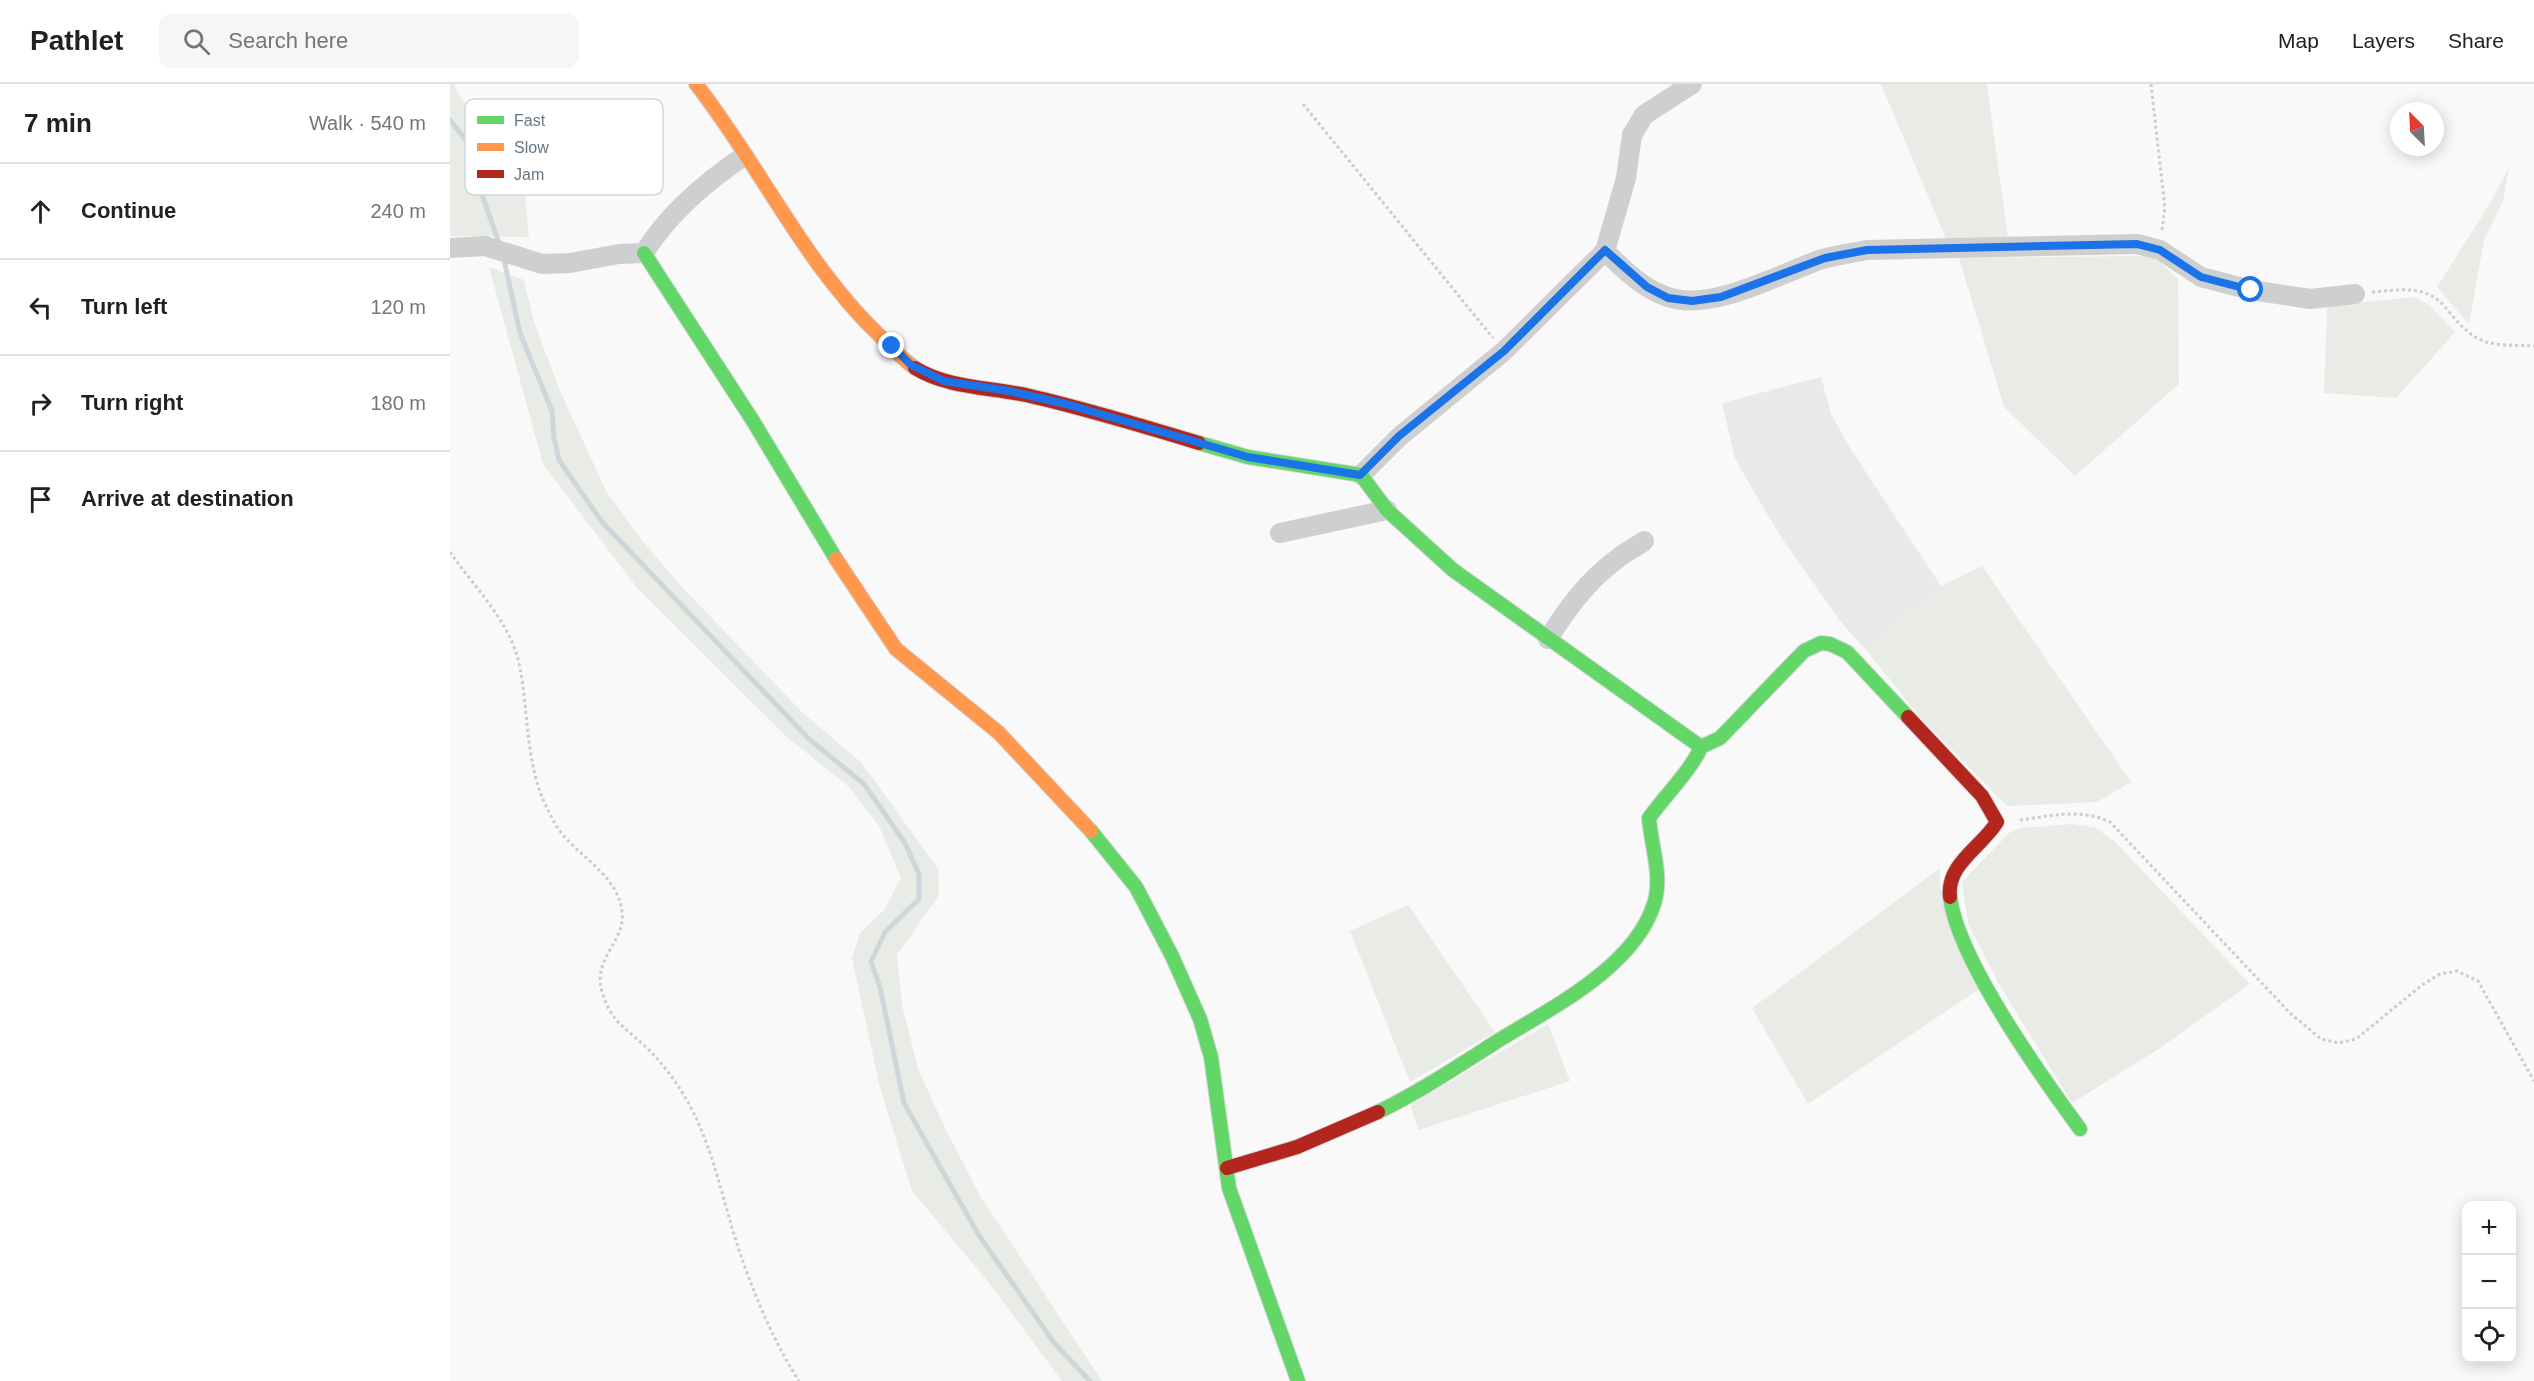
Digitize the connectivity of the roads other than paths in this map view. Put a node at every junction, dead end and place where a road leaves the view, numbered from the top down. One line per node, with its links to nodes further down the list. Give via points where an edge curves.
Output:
1 (696, 84): 3 (street)
2 (1692, 84): 5 (street, via 1644,115 1632,135 1626,178)
3 (744, 156): 6 (street, via 703,187 655,235); 8 (street, via 834,288 911,365 927,375 1066,404 1248,457)
4 (450, 248): 6 (street, via 485,246 542,264)
5 (1605, 250): 7 (street, via 1647,287 1668,298 1692,301 1721,297 1825,258 1867,250 2137,244 2160,250 2201,277 2251,290 2310,299); 8 (street, via 1504,351 1399,436)
6 (644, 253): 15 (street, via 896,649 999,733 1136,886 1200,1019 1210,1057)
7 (2355, 294)
8 (1360, 475): 9 (street)
9 (1387, 510): 10 (street); 12 (street, via 1453,570)
10 (1280, 533)
11 (1644, 541): 12 (street, via 1587,585)
12 (1548, 639): 13 (street)
13 (1701, 747): 14 (street, via 1720,738 1804,651 1817,643 1832,642 1847,652 1982,796 1997,822 1991,834 1952,875 1948,888 1951,901 1964,940 1989,990); 15 (street, via 1696,759 1649,818 1658,889 1650,915 1621,954 1601,972 1408,1097 1326,1134)
14 (2080, 1129)
15 (1227, 1168): 16 (street, via 1236,1211)
16 (1298, 1381)

